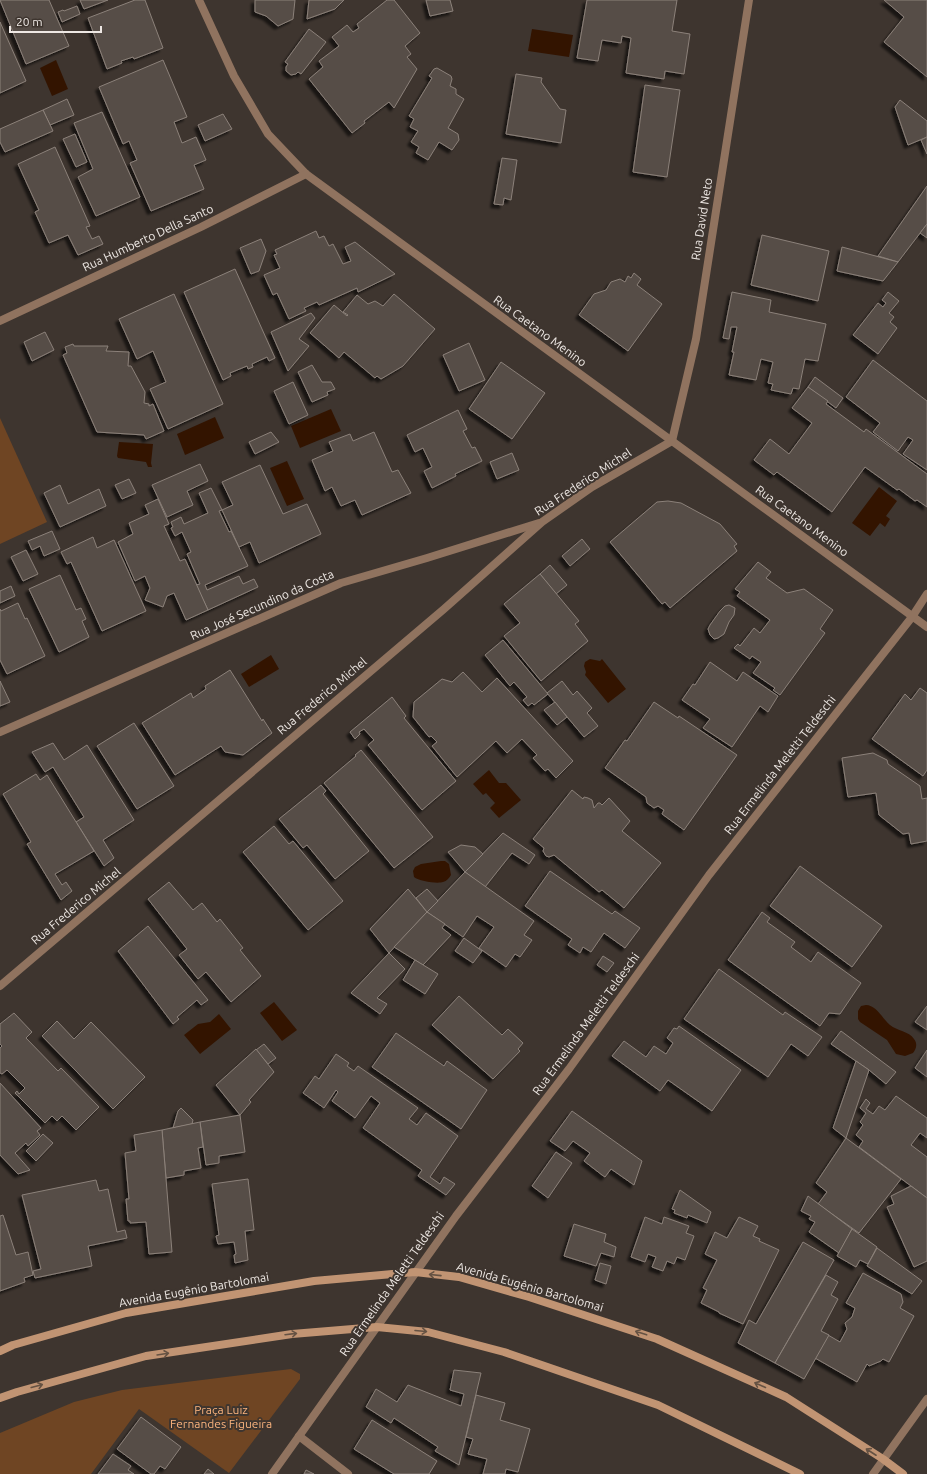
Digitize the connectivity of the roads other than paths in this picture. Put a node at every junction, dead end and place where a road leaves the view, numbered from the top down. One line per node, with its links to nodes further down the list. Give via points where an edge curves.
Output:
1 (199, 0): 3 (street, Rua Caetano Menino, via 234,76 268,134)
2 (749, 0): 5 (street, Rua David Neto, via 696,339)
3 (306, 174): 4 (street, Rua Humberto Della Santo, via 201,227); 5 (street, Rua Caetano Menino)
4 (0, 321)
5 (672, 441): 6 (street, Rua Frederico Michel, via 592,487); 8 (street, Rua Caetano Menino)
6 (542, 522): 10 (street, Rua José Secundino da Costa, via 341,583); 11 (street, Rua Frederico Michel, via 444,609)
7 (927, 594): 8 (street, Rua Ermelinda Meletti Teldeschi)
8 (912, 617): 9 (street, Rua Caetano Menino); 12 (street, Rua Ermelinda Meletti Teldeschi, via 709,875 569,1069)
9 (927, 627)
10 (0, 732)
11 (0, 986)
12 (415, 1272): 13 (street, Rua Ermelinda Meletti Teldeschi); 14 (street, Avenida Eugênio Bartolomai, via 314,1281 126,1313); 18 (street, Avenida Eugênio Bartolomai, one-way to 12, via 786,1397 657,1338 459,1277)
13 (377, 1327): 15 (street, one-way to 13, via 146,1356 292,1334); 17 (street, Rua Ermelinda Meletti Teldeschi); 21 (street, one-way to 21, via 428,1332 496,1350 658,1405)
14 (0, 1351)
15 (0, 1398)
16 (927, 1399): 18 (street)
17 (299, 1436): 19 (street, Rua Ermelinda Meletti Teldeschi); 20 (street)
18 (883, 1460): 22 (street); 23 (street, Avenida Eugênio Bartolomai)
19 (272, 1474)
20 (348, 1474)
21 (800, 1474)
22 (873, 1474)
23 (903, 1474)

